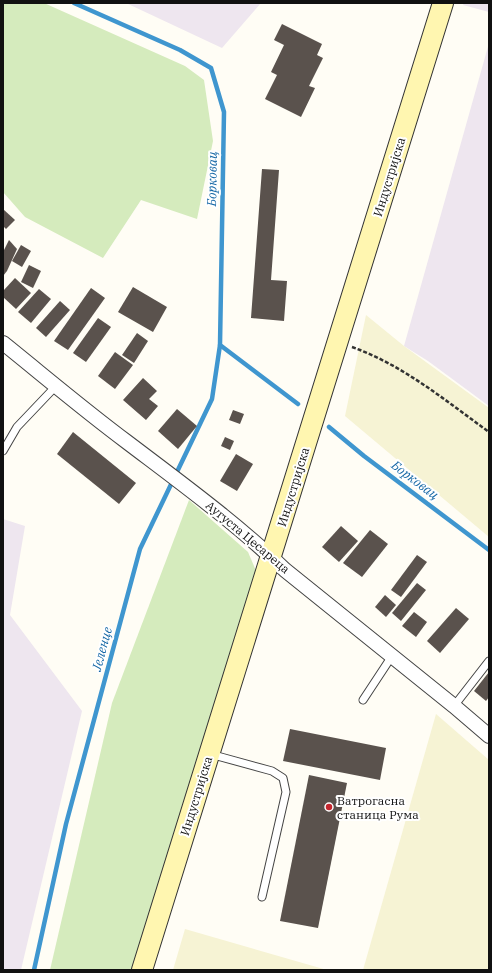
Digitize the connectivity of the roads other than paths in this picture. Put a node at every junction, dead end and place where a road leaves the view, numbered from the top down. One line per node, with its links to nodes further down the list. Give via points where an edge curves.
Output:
1 (443, 3): 5 (main road, Индустријска)
2 (3, 343): 3 (street, Аугуста Цесареца)
3 (56, 386): 4 (lane, via 18,427); 5 (street, Аугуста Цесареца, via 192,490)
4 (3, 450)
5 (271, 556): 6 (street, Аугуста Цесареца); 11 (main road, Индустријска)
6 (392, 656): 8 (lane); 9 (street, Аугуста Цесареца)
7 (489, 662): 9 (lane)
8 (363, 700)
9 (454, 706): 10 (street, Аугуста Цесареца)
10 (489, 736)
11 (210, 754): 12 (lane, via 272,771 283,778 286,792); 13 (main road, Индустријска)
12 (262, 897)
13 (142, 970)

